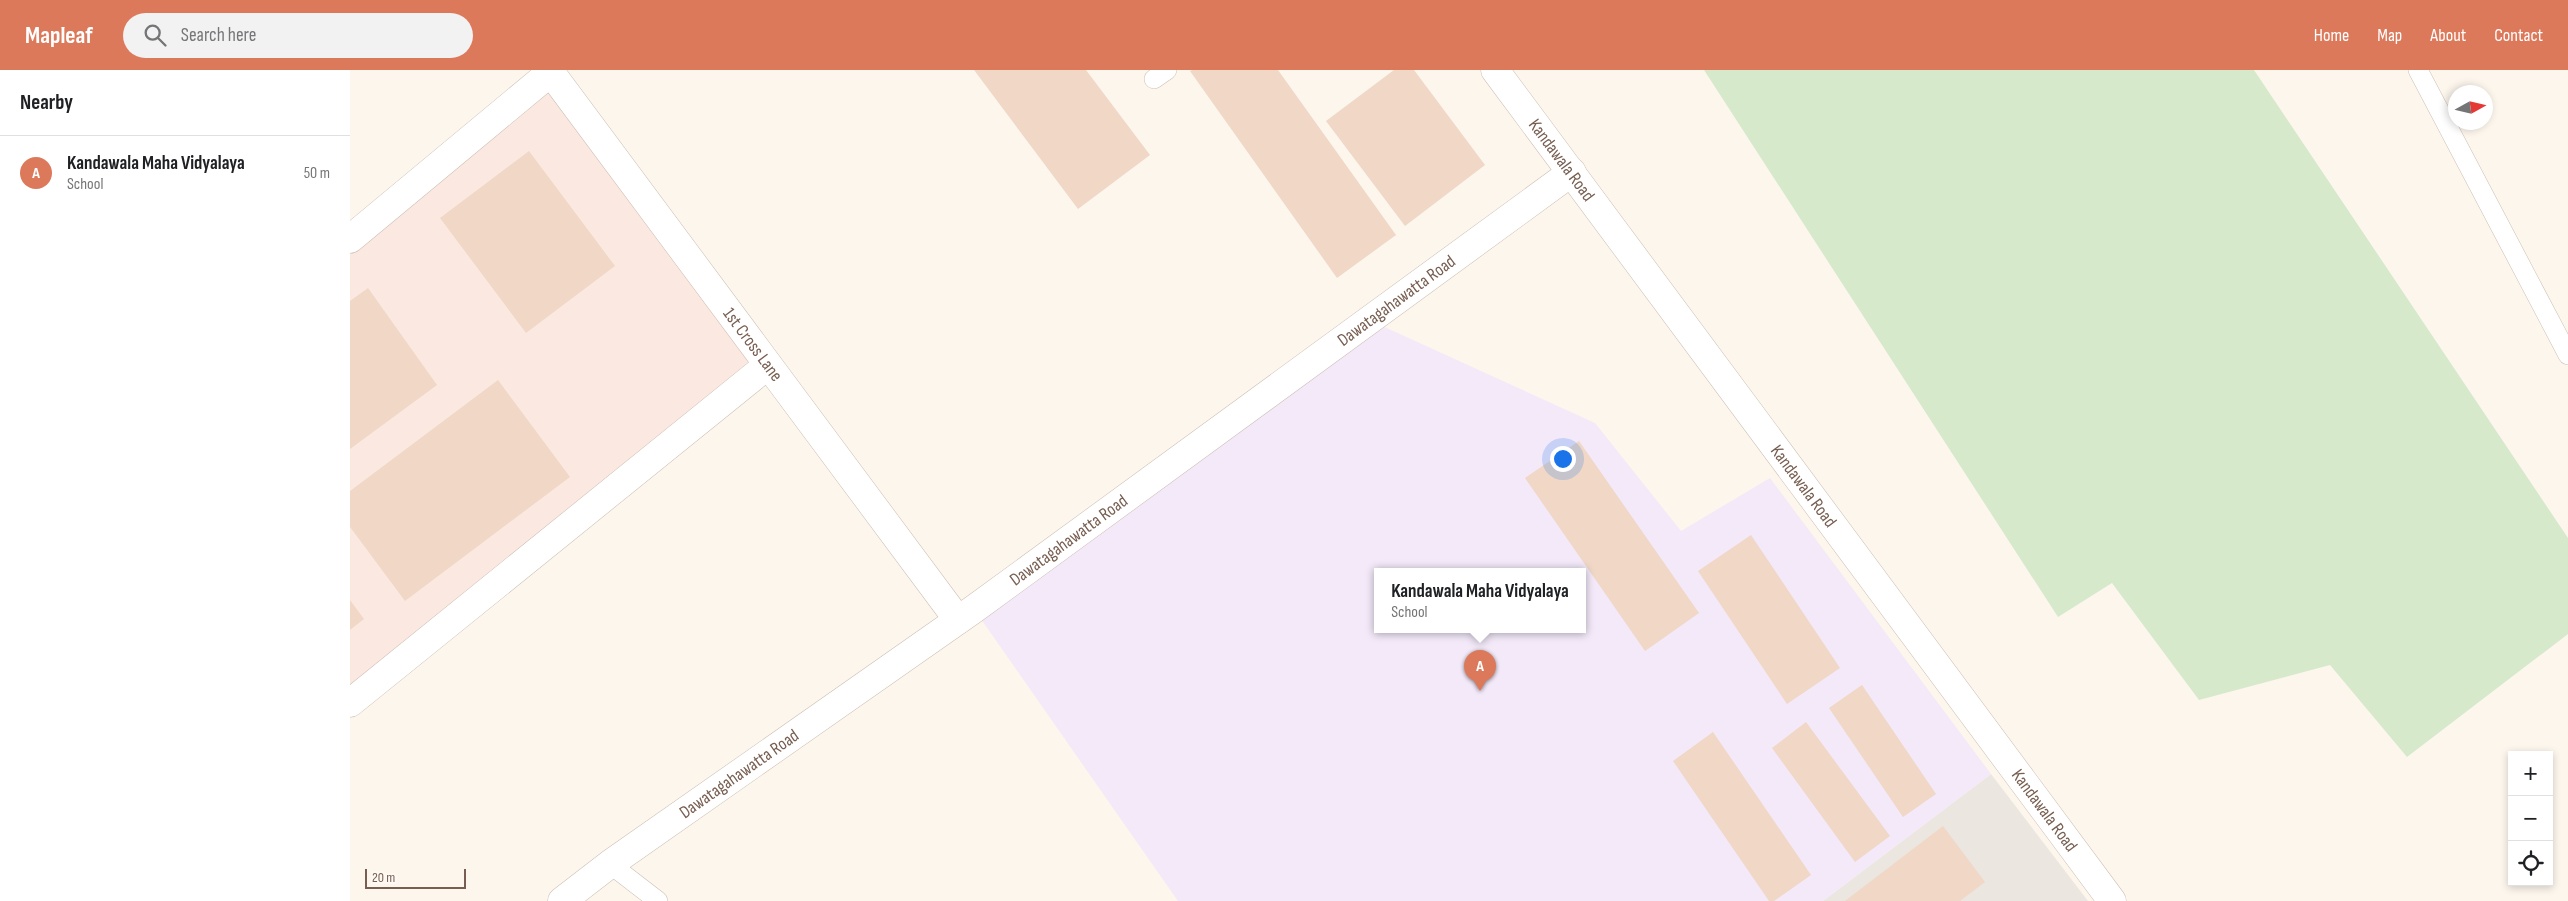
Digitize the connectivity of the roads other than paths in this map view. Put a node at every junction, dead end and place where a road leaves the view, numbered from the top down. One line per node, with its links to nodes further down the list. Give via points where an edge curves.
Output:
1 (1495, 70): 4 (street, Kandawala Road)
2 (2418, 70): 6 (lane)
3 (550, 71): 5 (street); 7 (street, 1st Cross Lane)
4 (1572, 172): 8 (street, Dawatagahawatta Road); 13 (street, Kandawala Road)
5 (350, 238)
6 (2568, 355)
7 (768, 365): 8 (street, 1st Cross Lane); 9 (street)
8 (958, 620): 10 (street, Dawatagahawatta Road)
9 (350, 703)
10 (610, 864): 11 (street, Dawatagahawatta Road); 12 (lane)
11 (562, 901)
12 (658, 901)
13 (2112, 901)

